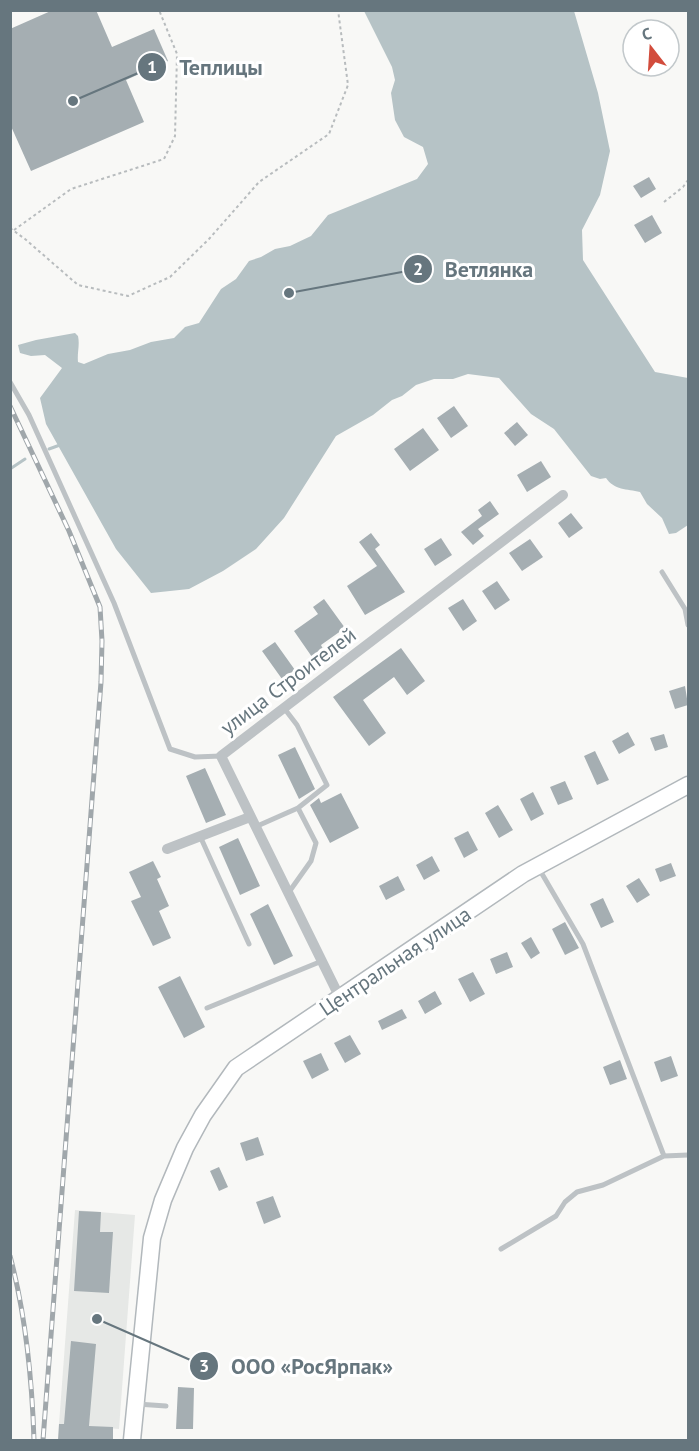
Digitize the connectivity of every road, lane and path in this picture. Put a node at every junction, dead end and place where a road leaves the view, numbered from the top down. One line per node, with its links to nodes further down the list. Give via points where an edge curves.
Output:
1 (159, 10): 7 (path, via 177,54 175,136 164,159 70,189)
2 (338, 10): 7 (path, via 348,85 329,134 259,183 170,277 128,296 78,285)
3 (688, 149): 4 (path)
4 (688, 159)
5 (688, 180): 6 (path)
6 (664, 202)
7 (12, 229)
8 (10, 382): 13 (lane, via 29,415 114,603 170,749 195,757)
9 (563, 495): 12 (street, улица Строителей)
10 (662, 572): 11 (lane, via 685,609)
11 (688, 626)
12 (284, 708): 13 (street, улица Строителей); 15 (lane, via 297,725 327,785)
13 (221, 756): 16 (street, улица Строителей)
14 (688, 785): 19 (main road, Центральная улица)
15 (298, 808): 16 (lane); 20 (lane, via 316,843 311,861)
16 (252, 822): 17 (street); 20 (street, улица Строителей)
17 (200, 836): 18 (street); 21 (lane)
18 (167, 849)
19 (537, 866): 23 (main road, Центральная улица); 26 (lane, via 583,944)
20 (288, 893): 22 (street, улица Строителей)
21 (249, 944)
22 (322, 961): 23 (street, улица Строителей); 24 (lane)
23 (340, 998): 28 (main road, Центральная улица, via 236,1068 185,1148 152,1238)
24 (207, 1008)
25 (688, 1155): 26 (lane)
26 (664, 1156): 27 (lane, via 603,1185 577,1192 556,1216)
27 (501, 1248)
28 (135, 1404): 29 (lane); 30 (main road, Центральная улица)
29 (166, 1406)
30 (132, 1440)

